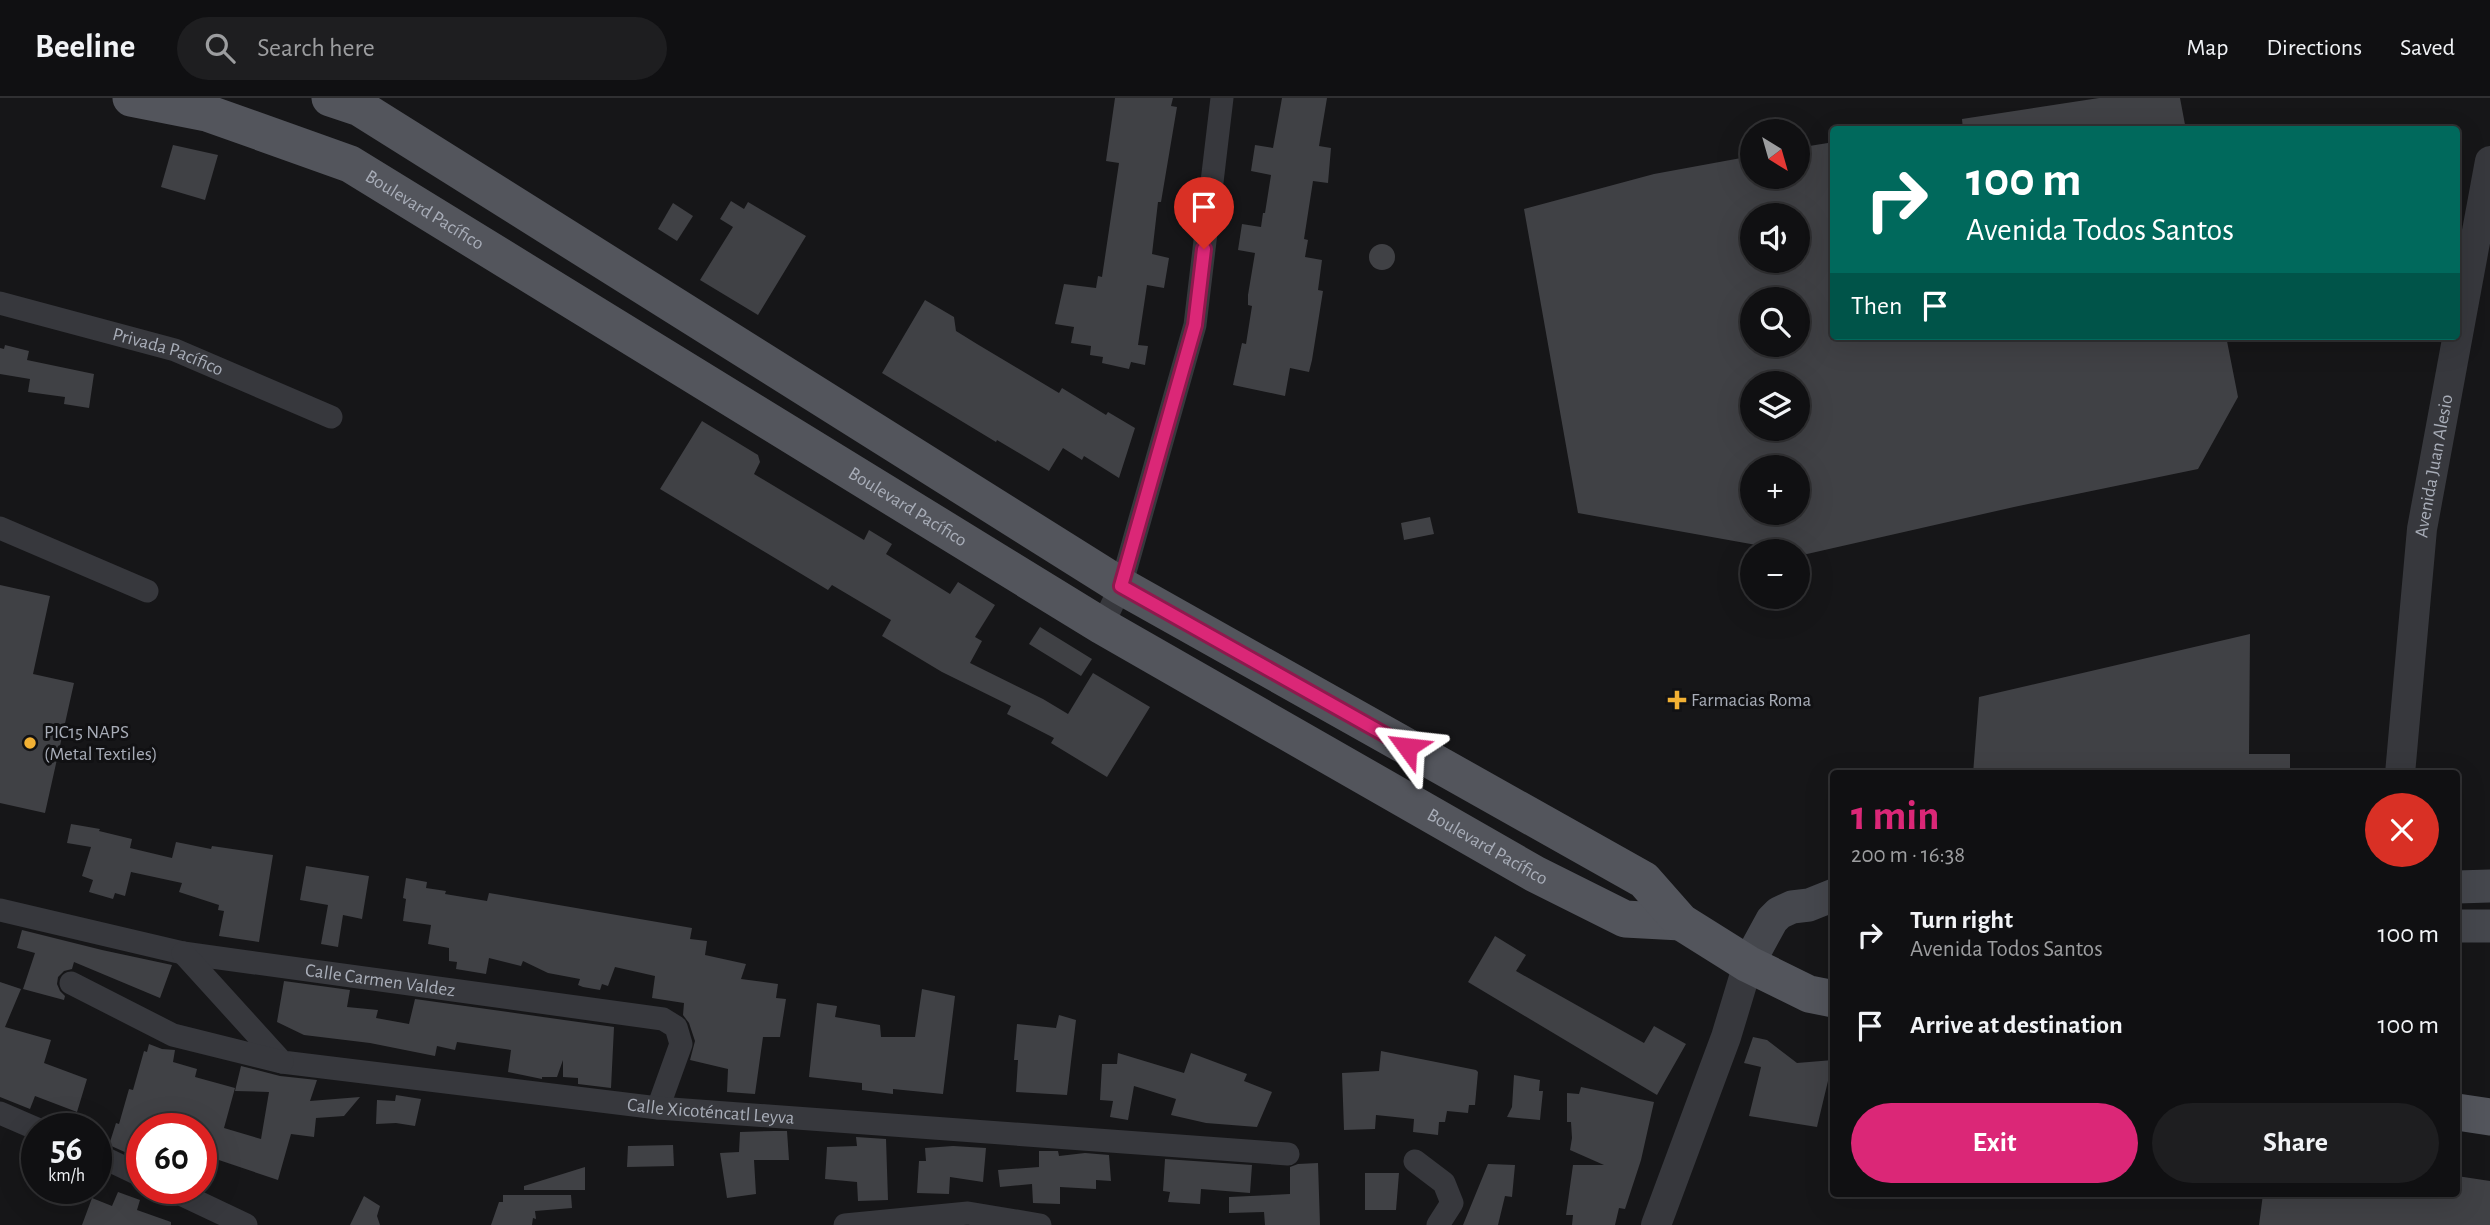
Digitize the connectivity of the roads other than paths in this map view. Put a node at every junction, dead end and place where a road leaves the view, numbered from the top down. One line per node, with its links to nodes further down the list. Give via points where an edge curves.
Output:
1 (131, 98): 12 (main road, Boulevard Pacífico, via 207,113 350,164)
2 (330, 98): 10 (main road, Boulevard Pacífico, via 360,108 513,202)
3 (1222, 98): 10 (street, via 1195,325)
4 (2490, 161): 6 (street, Avenida Juan Alesio)
5 (0, 303): 8 (street, Privada Pacífico, via 175,350)
6 (2460, 326)
7 (2457, 340): 13 (street, Avenida Juan Alesio, via 2423,529)
8 (331, 417)
9 (0, 528): 11 (street)
10 (1121, 586): 12 (street); 18 (main road, Boulevard Pacífico, via 1644,880)
11 (147, 591)
12 (1102, 626): 18 (main road, Boulevard Pacífico, via 1535,874 1625,919)
13 (2400, 770)
14 (2490, 886): 15 (main road)
15 (2460, 887)
16 (1826, 905): 22 (main road, via 1792,907 1779,913)
17 (0, 910): 21 (street, Calle Carmen Valdez)
18 (1681, 922): 22 (main road, Boulevard Pacífico)
19 (2460, 926): 20 (main road)
20 (2490, 926)
21 (183, 953): 25 (street); 26 (street, Calle Carmen Valdez, via 663,1019 676,1027 681,1044)
22 (1748, 964): 24 (main road, Boulevard Pacífico, via 1809,994); 38 (street, via 1726,1037)
23 (71, 983): 25 (street, Calle Xicoténcatl Leyva, via 173,1035)
24 (1830, 998)
25 (282, 1062): 26 (street, Calle Xicoténcatl Leyva)
26 (658, 1108): 31 (street, Calle Xicoténcatl Leyva)
27 (0, 1113): 30 (street)
28 (2460, 1113): 29 (main road)
29 (2490, 1118)
30 (21, 1122)
31 (1288, 1154)
32 (1415, 1160): 37 (street, via 1444,1183 1452,1203)
33 (202, 1204): 34 (street)
34 (246, 1225)
35 (845, 1225): 36 (street, via 968,1213)
36 (1040, 1225)
37 (1438, 1225)
38 (1656, 1225)

